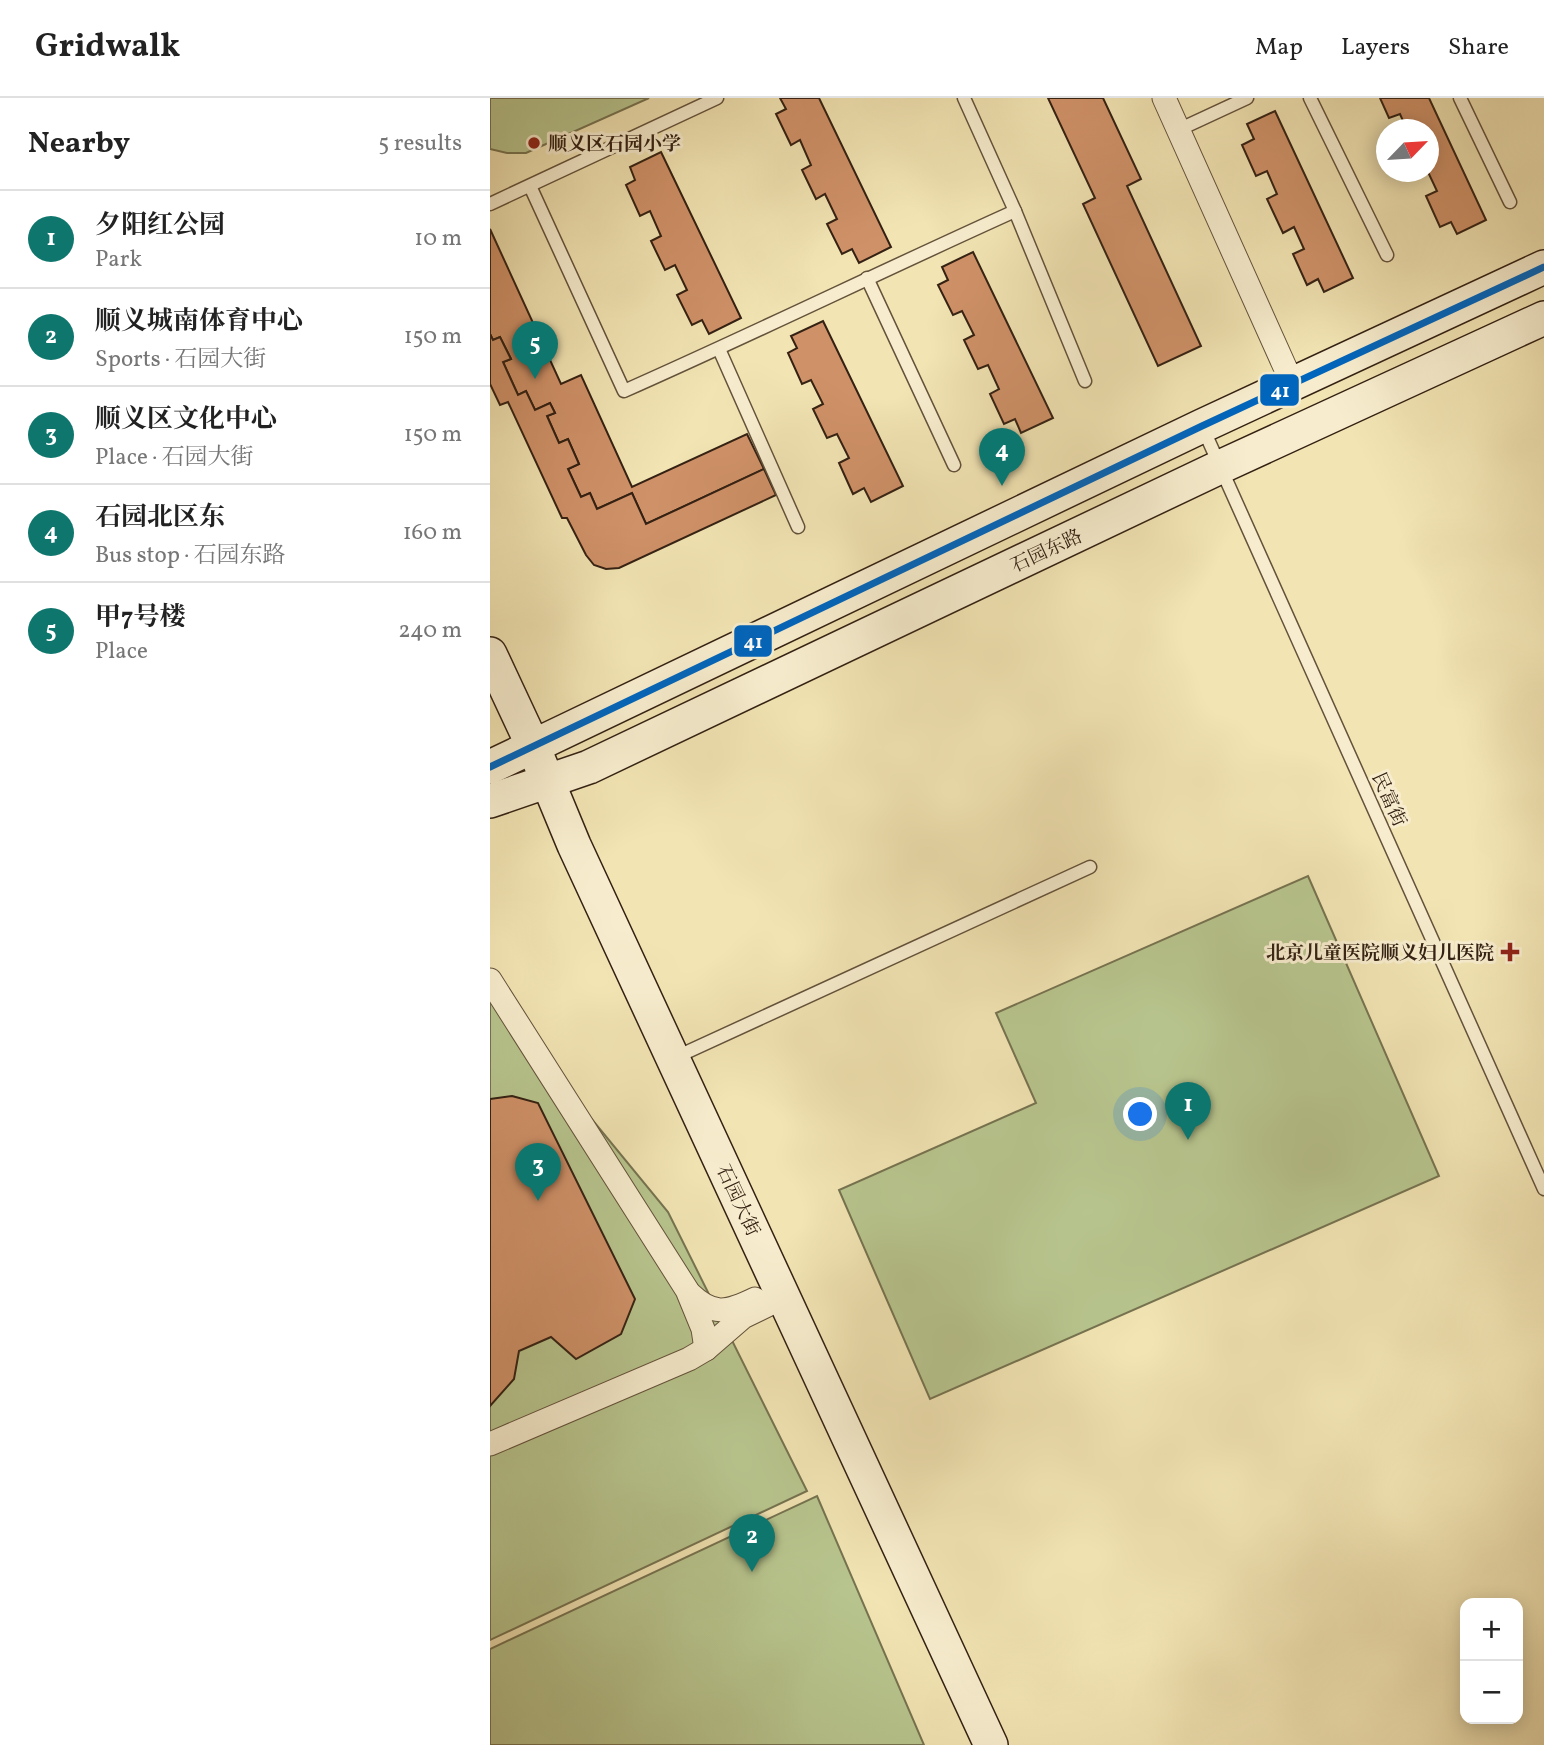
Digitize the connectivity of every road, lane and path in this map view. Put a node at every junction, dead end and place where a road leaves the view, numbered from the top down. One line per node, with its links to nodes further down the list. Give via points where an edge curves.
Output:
1 (717, 98): 8 (lane)
2 (964, 98): 11 (lane)
3 (1164, 98): 7 (street)
4 (1247, 98): 7 (lane)
5 (1310, 98): 12 (lane)
6 (1461, 98): 9 (lane)
7 (1178, 130): 18 (street)
8 (530, 186): 10 (lane); 16 (lane, via 624,391)
9 (1510, 202)
10 (490, 204)
11 (1015, 211): 14 (lane); 17 (lane)
12 (1387, 254)
13 (1544, 267): 18 (main road)
14 (867, 278): 16 (lane); 20 (lane)
15 (1544, 318): 21 (main road, 石园东路)
16 (719, 349): 22 (lane)
17 (1085, 381)
18 (1293, 385): 19 (main road)
19 (1202, 426): 21 (lane, 民富街); 24 (main road)
20 (954, 465)
21 (1220, 467): 26 (main road, 石园东路, via 589,768); 31 (lane, 民富街)
22 (798, 527)
23 (490, 654): 24 (main road, 石园大街)
24 (533, 746): 25 (main road); 26 (main road, 石园大街)
25 (490, 767)
26 (548, 782): 27 (main road, 石园东路); 30 (main road, 石园大街)
27 (490, 801)
28 (1090, 867): 30 (lane)
29 (490, 980): 32 (street)
30 (673, 1058): 33 (main road, 石园大街)
31 (1544, 1189)
32 (687, 1290): 33 (street, via 703,1307 716,1311); 34 (street)
33 (781, 1292): 34 (street); 36 (main road, 石园大街)
34 (706, 1349): 35 (street)
35 (490, 1444)
36 (991, 1745)

